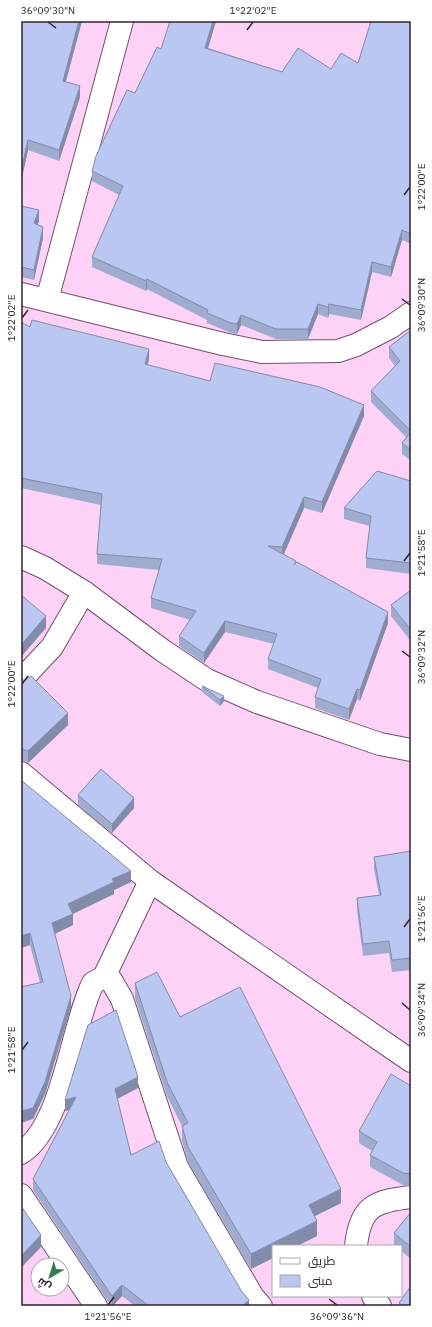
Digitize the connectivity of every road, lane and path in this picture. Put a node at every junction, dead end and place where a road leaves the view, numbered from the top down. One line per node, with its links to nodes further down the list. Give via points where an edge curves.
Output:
1 (122, 21): 3 (street)
2 (21, 294): 3 (street)
3 (47, 300): 4 (street, via 262,352 338,351 391,327)
4 (411, 313)
5 (21, 557): 6 (street, via 45,568)
6 (84, 592): 7 (street, via 52,647); 8 (street, via 207,680 265,704 380,744)
7 (21, 680)
8 (411, 750)
9 (21, 773): 10 (street)
10 (150, 881): 11 (street); 12 (street)
11 (104, 977): 13 (street, via 90,989 57,1097 42,1129); 19 (street, via 111,980 122,999 177,1167 253,1297)
12 (411, 1061)
13 (21, 1153)
14 (21, 1195): 18 (street)
15 (411, 1197): 16 (street, via 384,1200 367,1211 360,1226)
16 (356, 1245)
17 (374, 1297): 20 (street)
18 (96, 1306)
19 (261, 1306)
20 (380, 1306)

